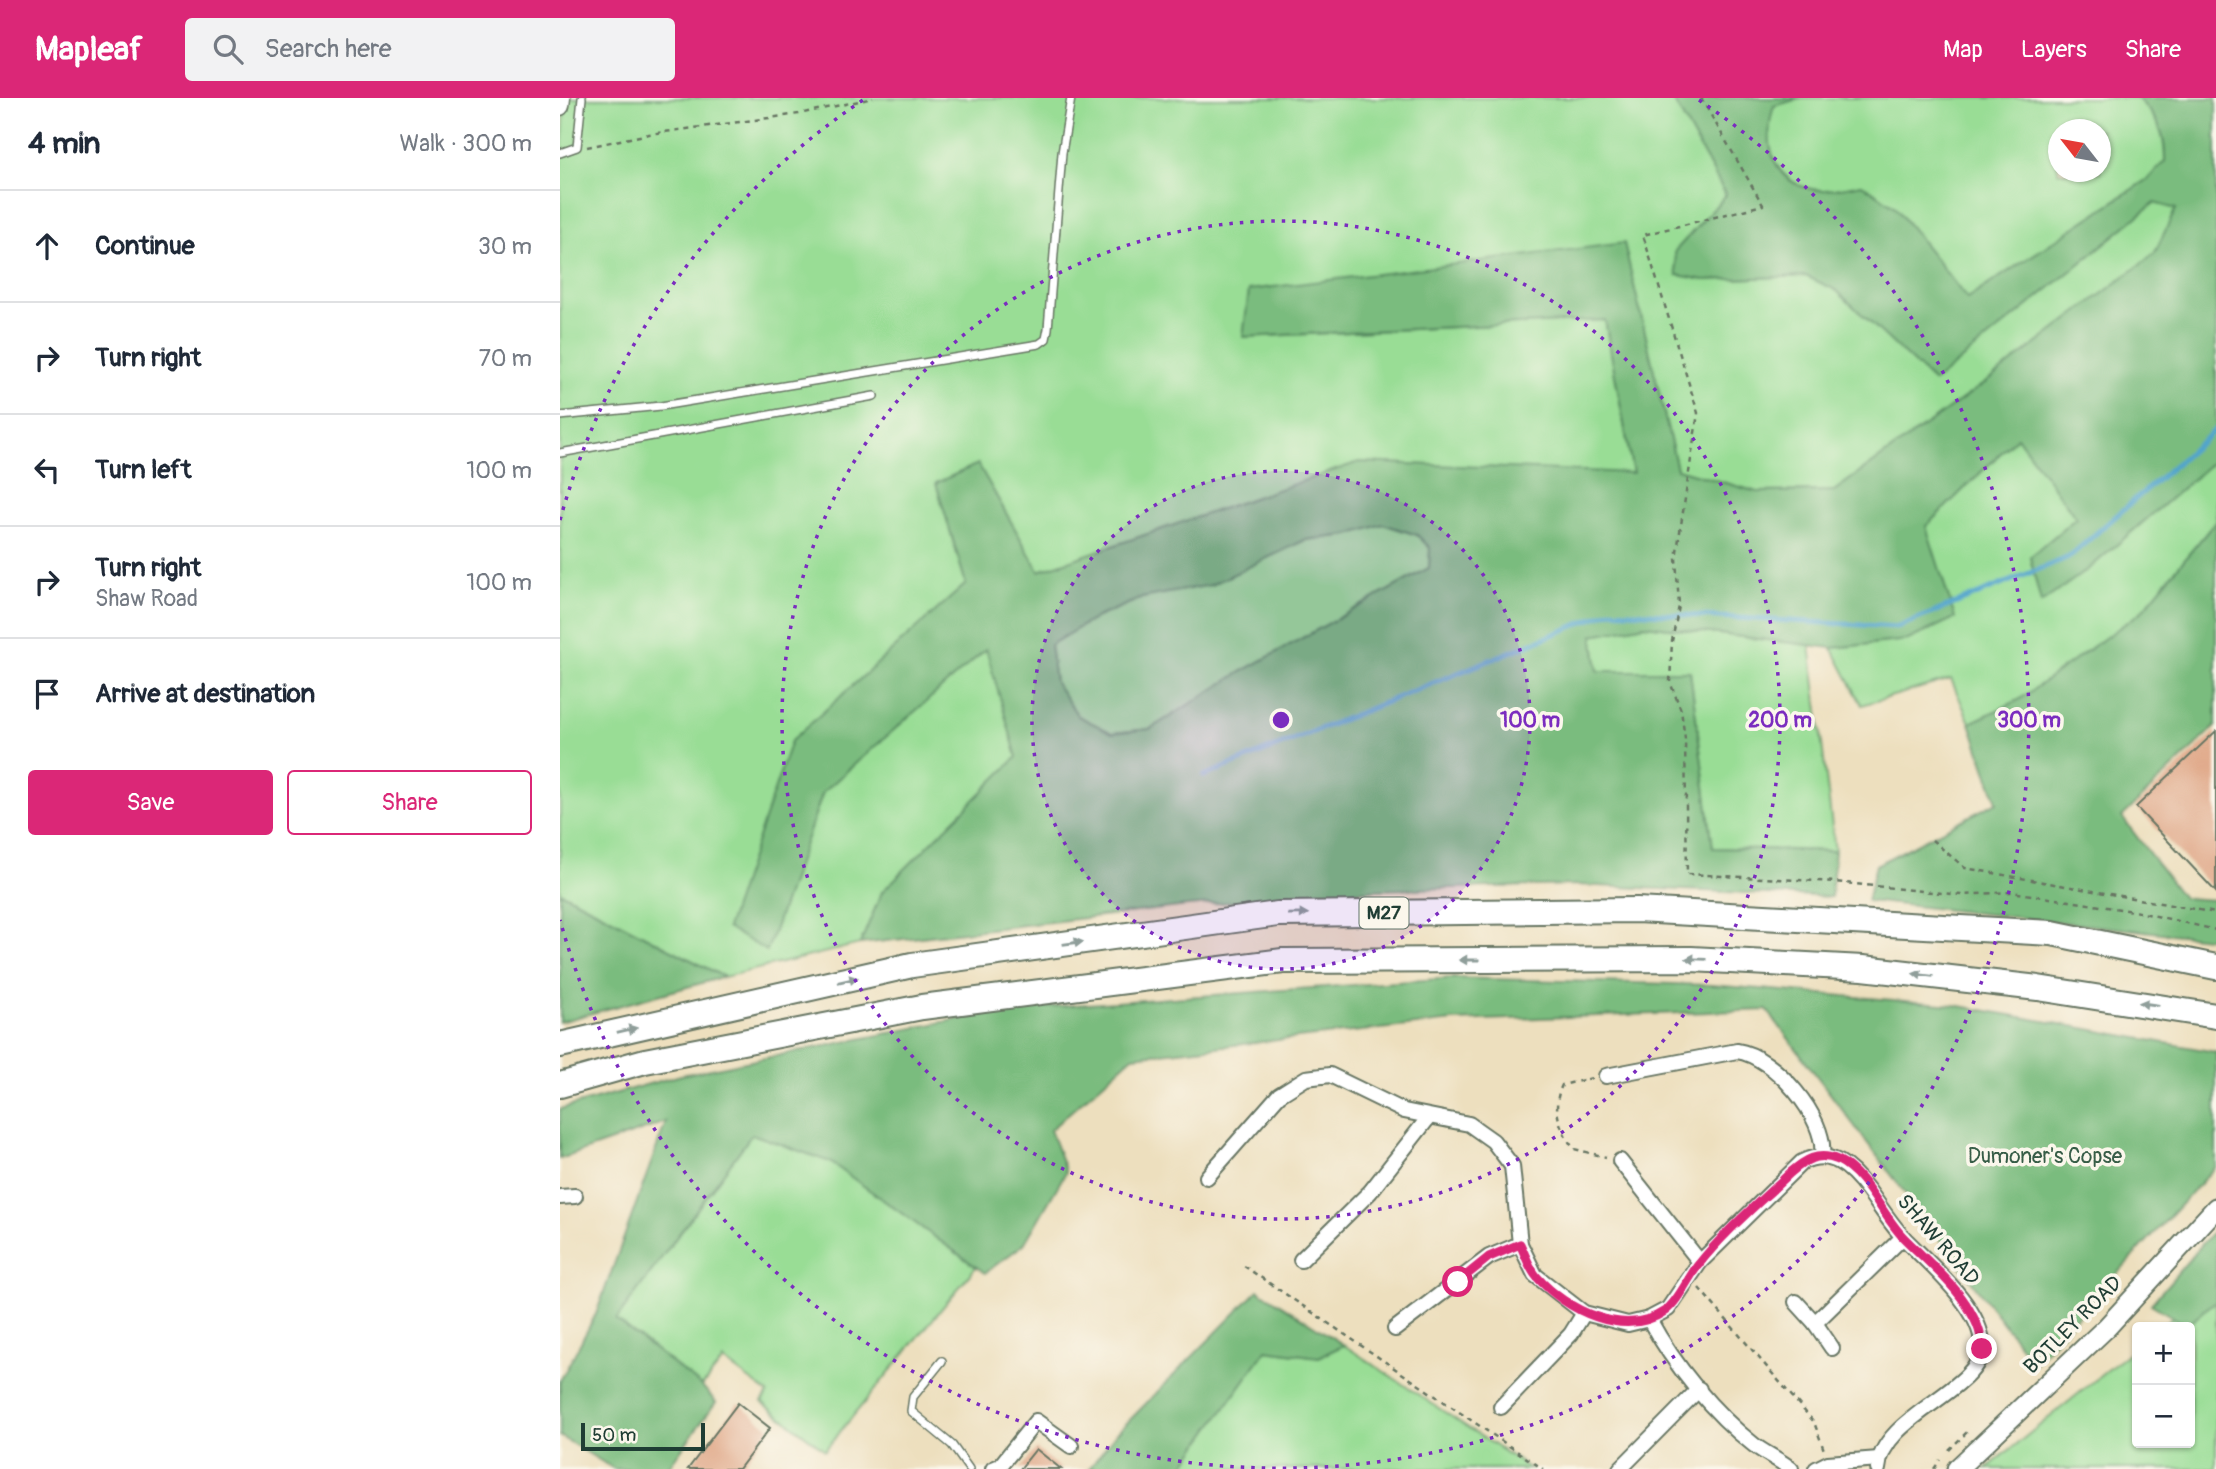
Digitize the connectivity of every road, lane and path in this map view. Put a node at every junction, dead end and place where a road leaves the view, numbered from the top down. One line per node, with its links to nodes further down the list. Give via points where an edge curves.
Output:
1 (561, 98): 6 (street)
2 (582, 98): 7 (lane)
3 (873, 98): 7 (path, via 799,114)
4 (1071, 98): 10 (lane, via 1062,153 1048,329 1039,344 661,406)
5 (1701, 98): 14 (path, via 1763,205 1643,235 1698,413 1676,558 1679,606 1670,682 1681,710 1685,739 1687,874 1961,895 2012,892 2139,912)
6 (560, 106)
7 (577, 147): 8 (lane)
8 (560, 152)
9 (874, 396): 11 (lane)
10 (560, 416)
11 (560, 453)
12 (1932, 840): 13 (path, via 1965,868)
13 (2216, 913)
14 (2216, 930)
15 (2216, 967): 17 (highway, M27, one-way to 15, via 912,965 1278,914 1637,909 2052,933)
16 (2216, 1016): 19 (highway, one-way to 19, via 2038,988 1863,968 1691,959 1283,961 922,1007 645,1060)
17 (560, 1045)
18 (1606, 1076): 21 (street, via 1737,1051 1755,1055 1790,1086 1816,1122); 22 (path, via 1562,1085 1557,1115 1574,1149)
19 (560, 1085)
20 (1429, 1116): 23 (street, via 1404,1111 1330,1076 1306,1078 1279,1095); 28 (street, via 1468,1124 1493,1141 1512,1166); 29 (street, via 1370,1192)
21 (1822, 1155): 27 (street, SHAW ROAD, via 1857,1175); 30 (street, via 1802,1162)
22 (1620, 1161): 30 (street)
23 (1207, 1177)
24 (575, 1196): 25 (street)
25 (560, 1197)
26 (2216, 1208): 50 (main road, BOTLEY ROAD, via 2107,1327)
27 (1903, 1237): 36 (street); 43 (street, SHAW ROAD, via 1964,1301 1977,1323 1982,1349 1961,1380 1892,1437)
28 (1520, 1244): 34 (street, via 1535,1275); 37 (street, via 1489,1257)
29 (1301, 1260)
30 (1700, 1262): 32 (street)
31 (1244, 1266): 47 (path)
32 (1690, 1277): 35 (street, via 1668,1309); 44 (path, via 1814,1422)
33 (1796, 1302): 36 (street)
34 (1584, 1313): 35 (street, via 1628,1324); 41 (street, via 1571,1334)
35 (1649, 1320): 40 (street)
36 (1815, 1323): 38 (street)
37 (1395, 1329)
38 (1832, 1348)
39 (942, 1361): 45 (lane, via 913,1397 911,1411 952,1445)
40 (1699, 1389): 48 (street); 49 (street, via 1755,1446)
41 (1501, 1407)
42 (1071, 1446): 46 (street, via 1036,1421)
43 (1879, 1464): 44 (street, SHAW ROAD)
44 (1822, 1466)
45 (969, 1469)
46 (993, 1469)
47 (1543, 1469)
48 (1620, 1469)
49 (1791, 1469)
50 (1957, 1469)

